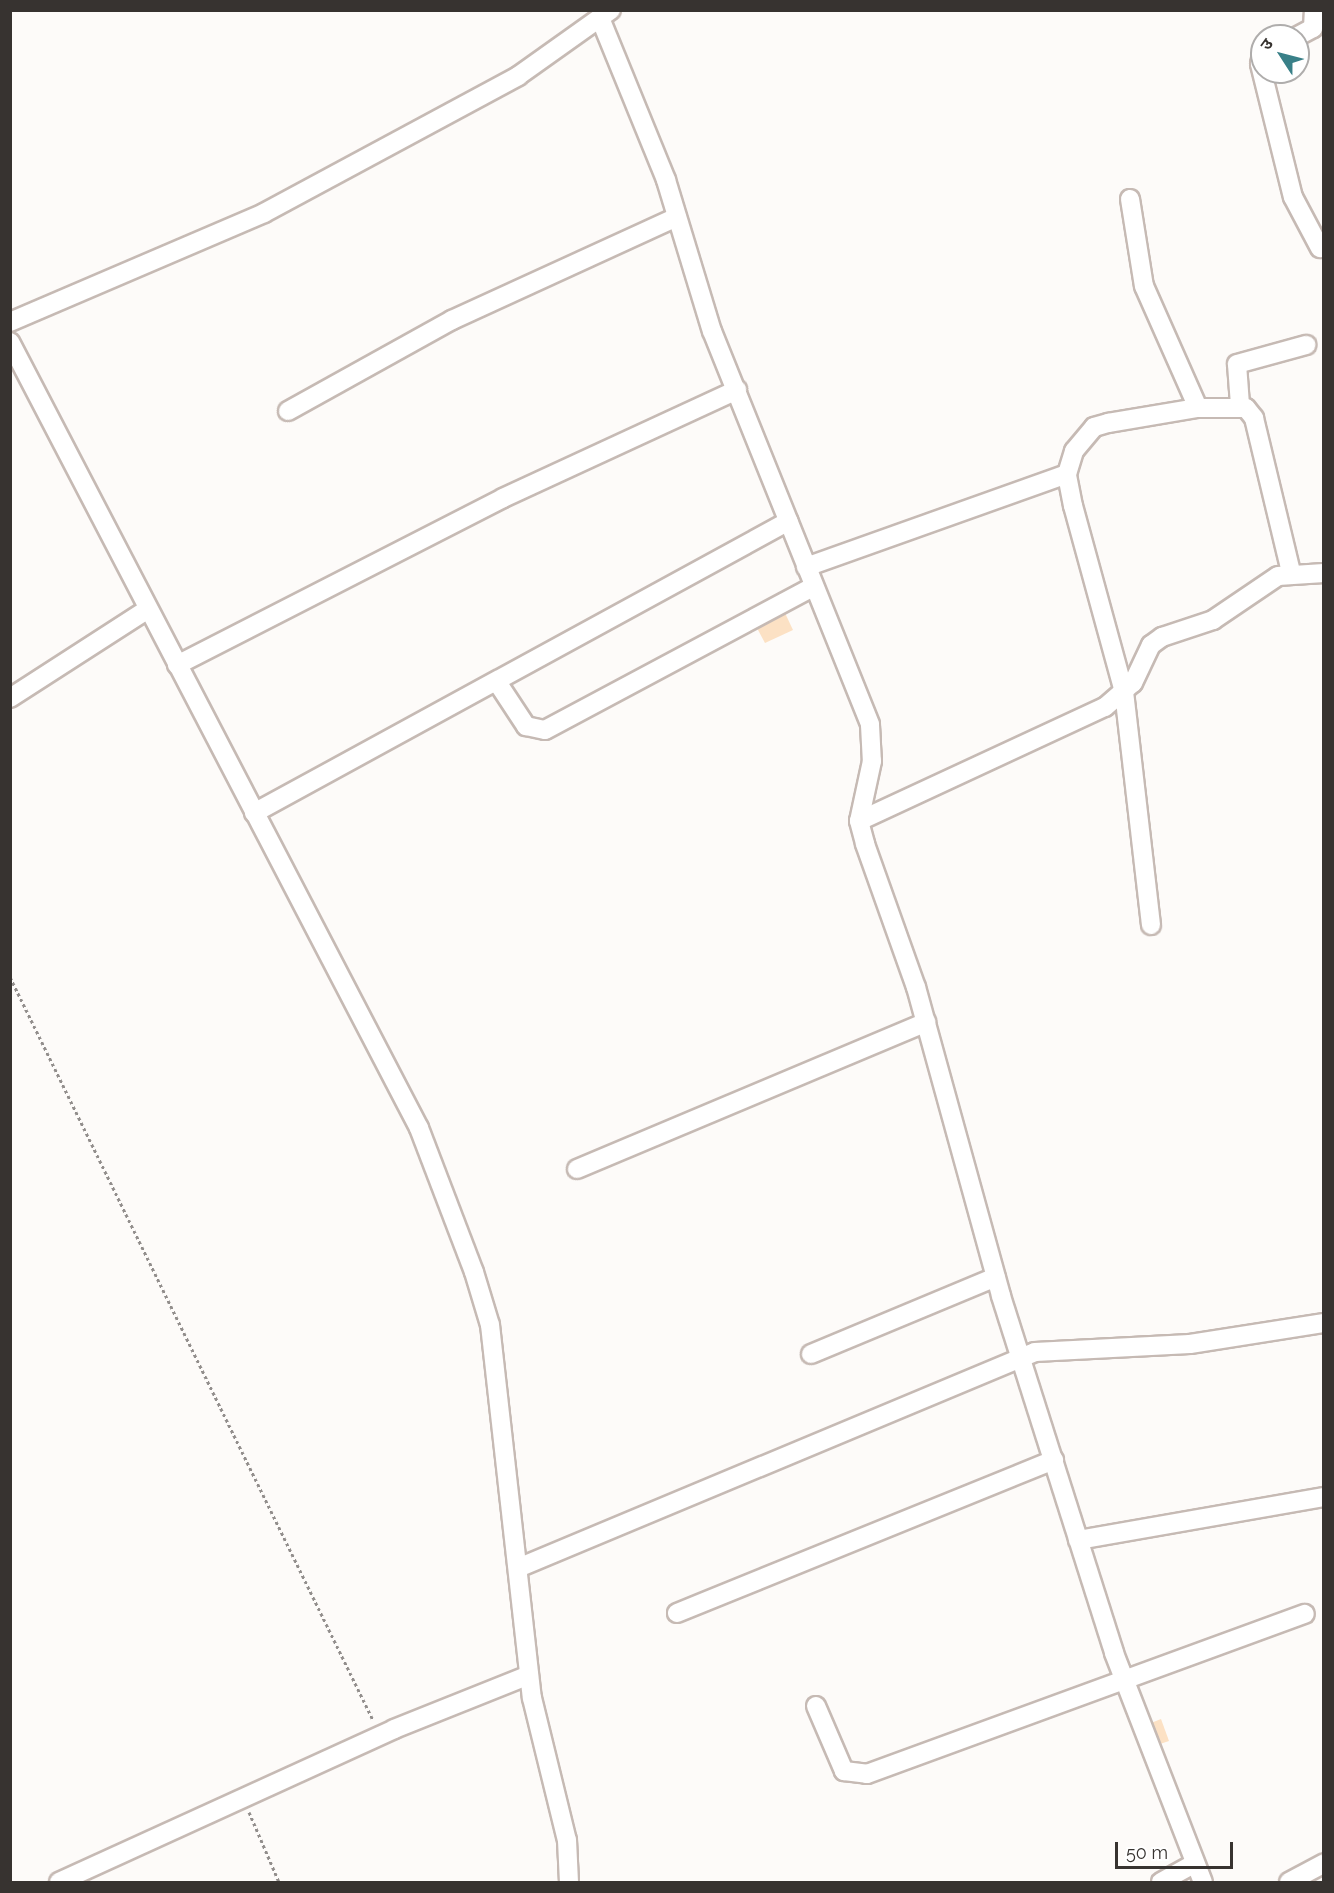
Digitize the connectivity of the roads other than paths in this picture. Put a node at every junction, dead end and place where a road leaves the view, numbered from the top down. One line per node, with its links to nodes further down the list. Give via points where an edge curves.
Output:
1 (1314, 10): 3 (street)
2 (605, 14): 6 (street); 8 (street, via 518,76 264,213)
3 (1310, 30)
4 (1265, 84): 7 (street, via 1293,197)
5 (1130, 200): 13 (street, via 1144,286)
6 (677, 217): 11 (street); 14 (street, via 452,320)
7 (1320, 248)
8 (10, 322)
9 (10, 342): 21 (street)
10 (1306, 345): 12 (street, via 1237,364)
11 (737, 390): 16 (street); 22 (street, via 503,498)
12 (1240, 405): 13 (street); 18 (street, via 1254,418)
13 (1198, 408): 15 (street, via 1094,427 1074,451)
14 (288, 411)
15 (1067, 474): 17 (street); 24 (street)
16 (789, 521): 17 (street); 23 (street)
17 (806, 567): 20 (street)
18 (1291, 572): 19 (street); 24 (street, via 1212,620 1151,645)
19 (1323, 573)
20 (813, 587): 23 (street, via 546,730 526,726); 27 (street, via 870,725 872,761)
21 (148, 609): 22 (street); 25 (street)
22 (177, 665): 26 (street)
23 (496, 682): 26 (street)
24 (1124, 692): 27 (street, via 1105,707); 28 (street)
25 (10, 698)
26 (254, 813): 38 (street, via 418,1128 474,1272 490,1325)
27 (859, 821): 29 (street)
28 (1151, 925)
29 (926, 1022): 30 (street); 31 (street)
30 (577, 1169)
31 (996, 1277): 33 (street); 34 (street)
32 (1323, 1323): 34 (street, via 1190,1344 1047,1348)
33 (811, 1354)
34 (1025, 1358): 35 (street); 38 (street)
35 (1054, 1460): 37 (street); 39 (street)
36 (1323, 1497): 37 (street)
37 (1078, 1540): 42 (street)
38 (518, 1568): 41 (street)
39 (677, 1613)
40 (1305, 1614): 42 (street)
41 (529, 1675): 46 (street, via 381,1735); 47 (street, via 567,1840)
42 (1123, 1678): 43 (street, via 867,1774 844,1771); 45 (street)
43 (816, 1706)
44 (1323, 1863): 50 (street)
45 (1193, 1864): 48 (street); 49 (street)
46 (59, 1882)
47 (569, 1882)
48 (1161, 1882)
49 (1203, 1882)
50 (1289, 1882)

